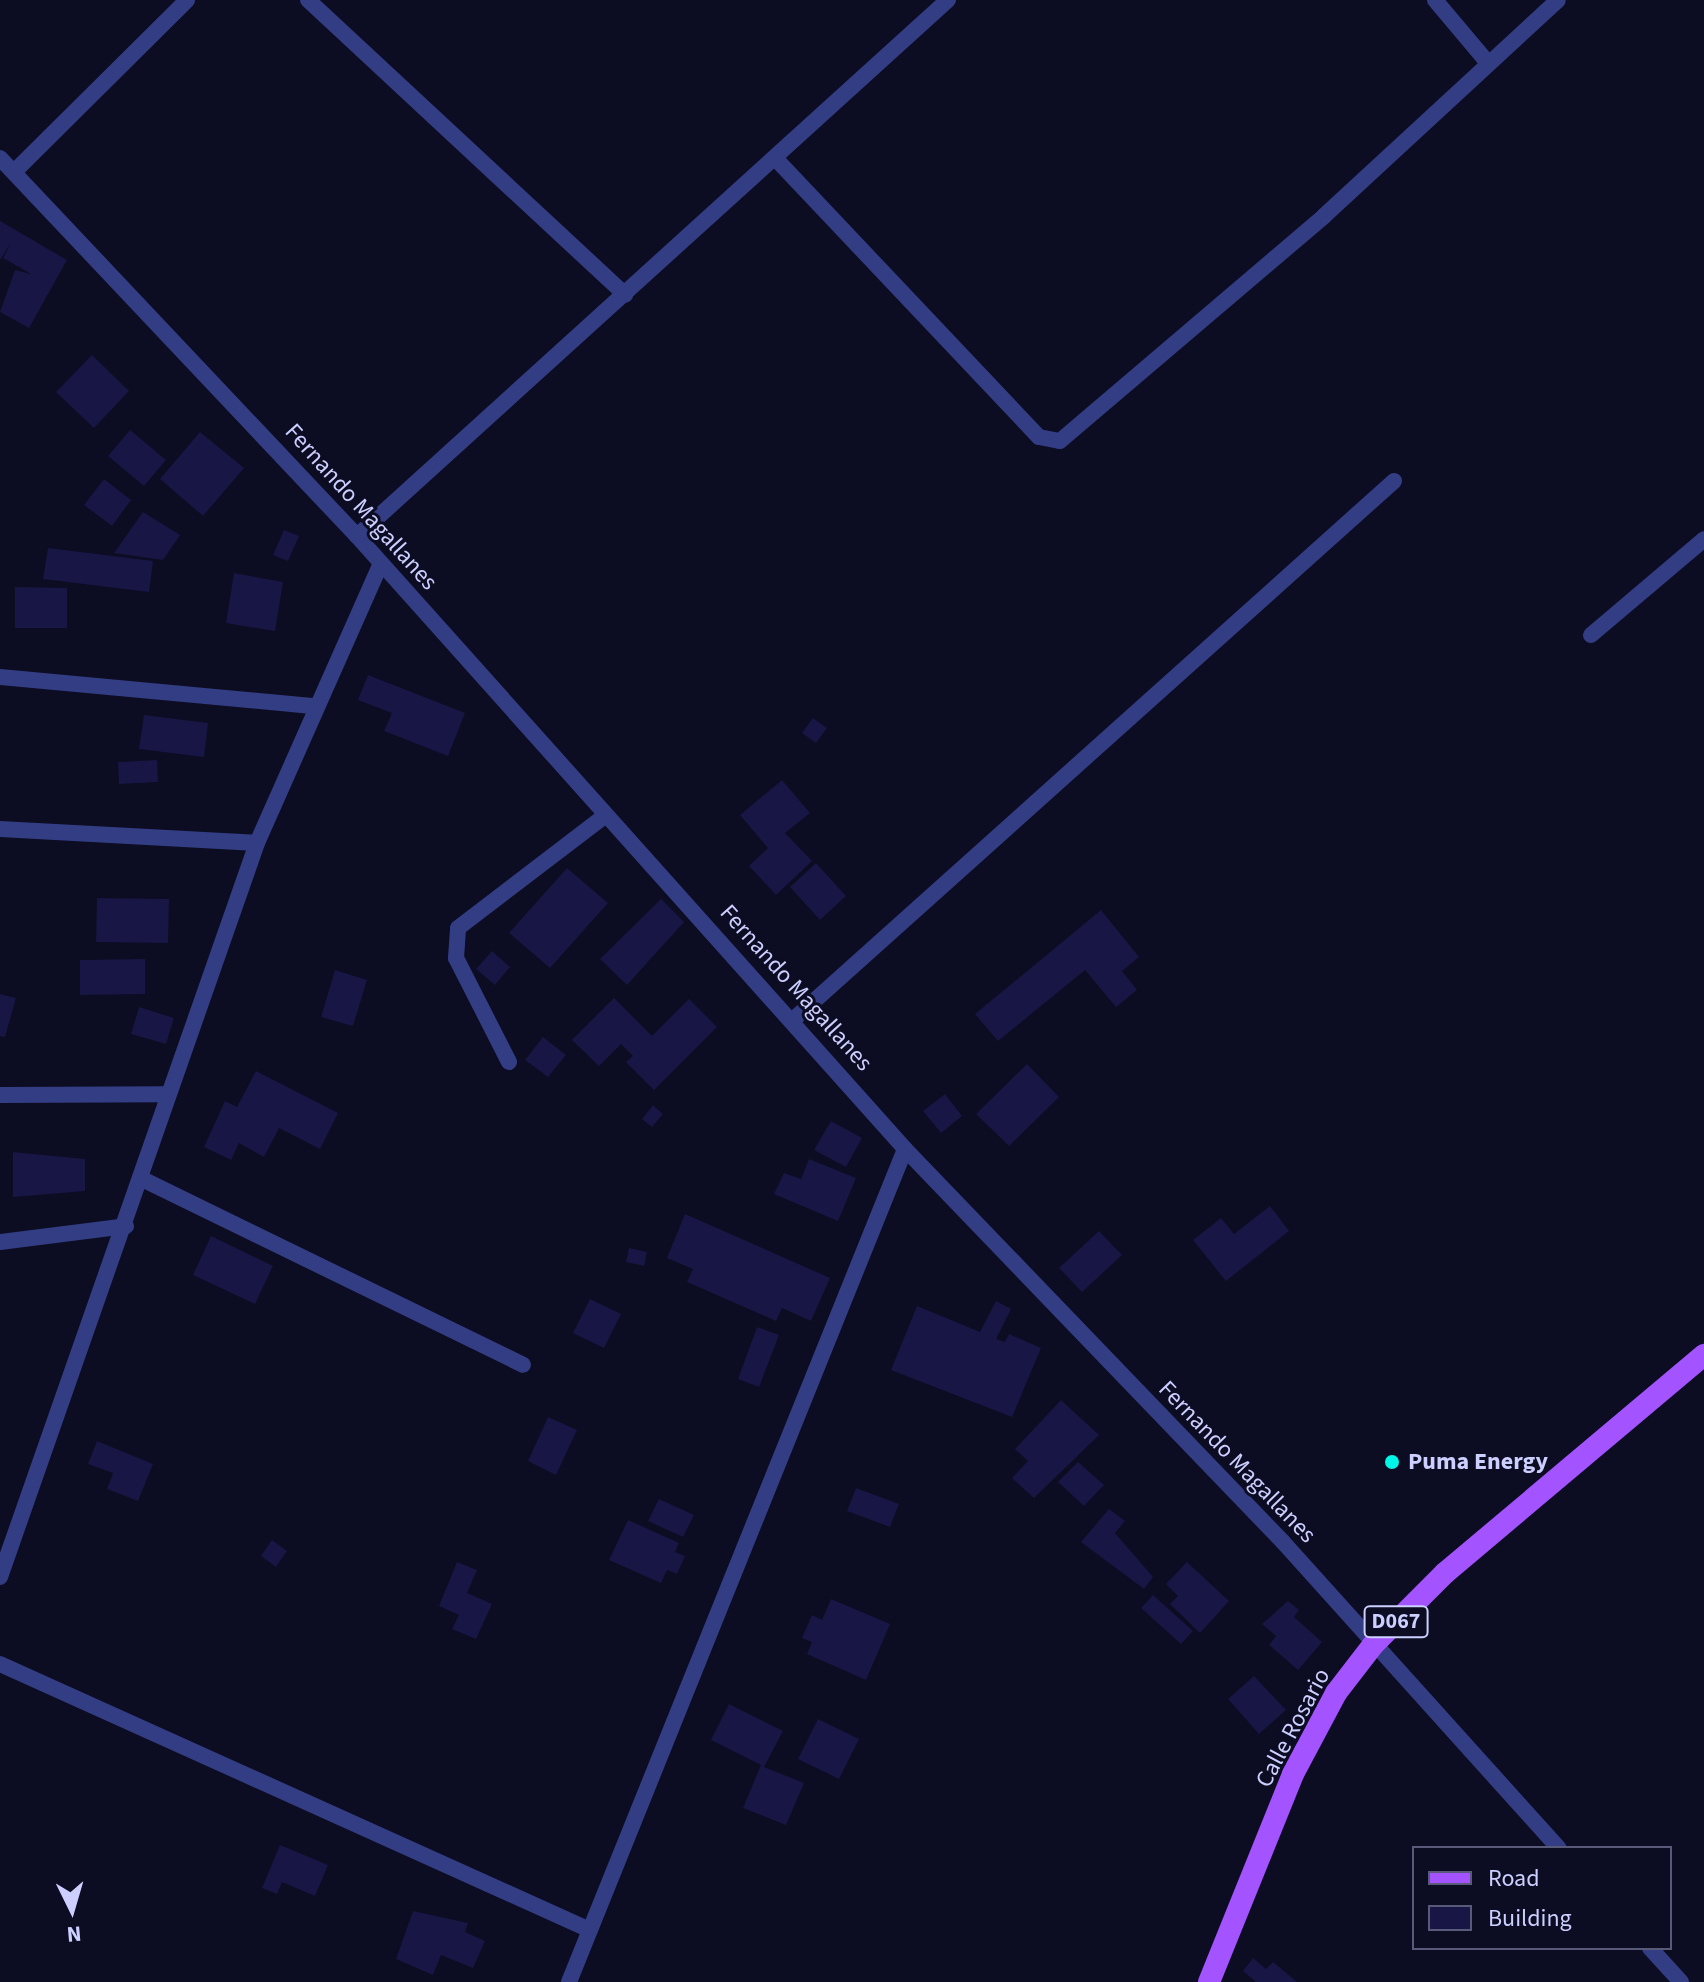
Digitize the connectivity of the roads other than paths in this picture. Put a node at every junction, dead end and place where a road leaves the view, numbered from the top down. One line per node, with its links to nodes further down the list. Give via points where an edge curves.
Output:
1 (187, 0): 9 (street)
2 (308, 0): 10 (street)
3 (948, 0): 8 (street)
4 (1435, 0): 6 (street)
5 (1558, 0): 6 (street)
6 (1488, 63): 8 (street, via 1313,226 1060,441 1039,437)
7 (0, 158): 9 (street, Fernando Magallanes)
8 (775, 158): 10 (street)
9 (14, 172): 12 (street, Fernando Magallanes)
10 (625, 295): 12 (street)
11 (1394, 481): 21 (street)
12 (357, 536): 14 (street, Fernando Magallanes)
13 (1704, 539): 15 (street)
14 (381, 563): 17 (street); 18 (street, Fernando Magallanes)
15 (1591, 635)
16 (0, 677): 17 (street)
17 (315, 706): 20 (street)
18 (606, 815): 21 (street, Fernando Magallanes); 22 (street, via 458,928 456,958)
19 (0, 829): 20 (street)
20 (257, 843): 23 (street)
21 (794, 1019): 25 (street, Fernando Magallanes)
22 (509, 1062)
23 (166, 1094): 24 (street); 26 (street)
24 (0, 1095)
25 (905, 1149): 32 (street, Fernando Magallanes); 35 (street)
26 (140, 1178): 27 (street); 30 (street)
27 (126, 1226): 28 (street); 31 (street)
28 (0, 1242)
29 (1704, 1355): 32 (main road, Calle Rosario / D067, via 1445,1573)
30 (523, 1365)
31 (0, 1577)
32 (1373, 1645): 34 (street, Fernando Magallanes); 38 (main road, Calle Rosario / D067, via 1336,1693 1293,1774)
33 (0, 1664): 35 (street)
34 (1557, 1846)
35 (590, 1930): 37 (street)
36 (1652, 1950): 39 (street)
37 (569, 1982)
38 (1209, 1982)
39 (1681, 1982)

